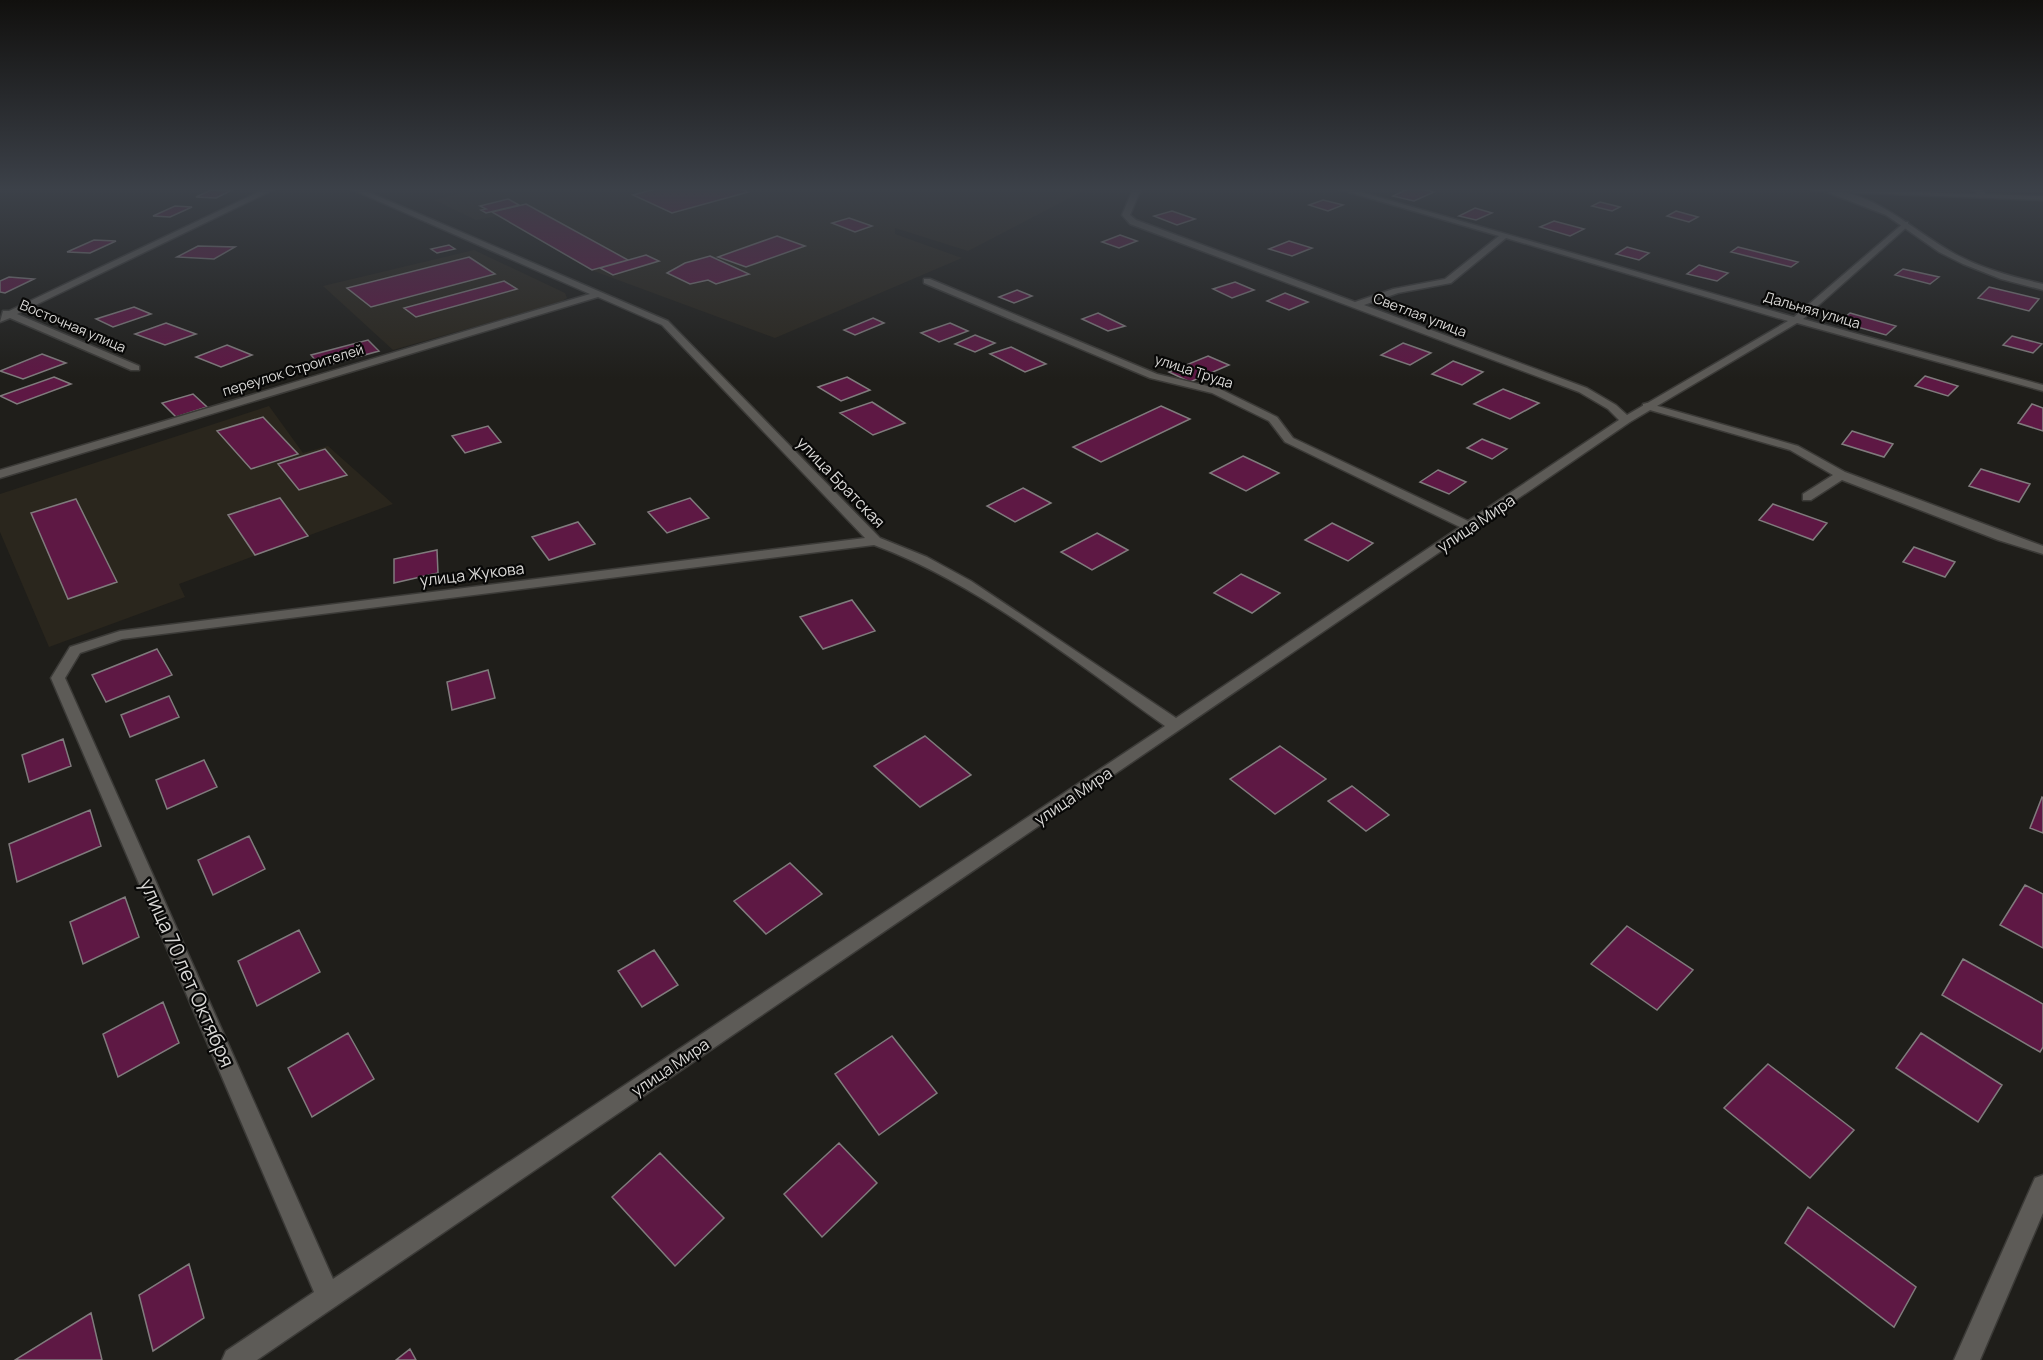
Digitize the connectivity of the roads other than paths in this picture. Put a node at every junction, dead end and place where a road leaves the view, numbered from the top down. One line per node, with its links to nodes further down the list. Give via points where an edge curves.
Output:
1 (135, 252): 12 (street)
2 (499, 252): 10 (street, улица Братская)
3 (1214, 252): 11 (street, Светлая улица)
4 (1485, 252): 11 (street, via 1448,281 1396,291)
5 (1565, 252): 14 (street, Дальняя улица)
6 (1873, 252): 14 (street, улица Мира)
7 (1947, 252): 9 (street, via 1998,275)
8 (927, 281): 22 (street, улица Труда, via 1154,376 1216,391 1273,419 1289,440)
9 (2043, 287)
10 (595, 295): 19 (street, переулок Строителей); 23 (street, улица Братская, via 665,323)
11 (1355, 305): 18 (street, Светлая улица, via 1583,390)
12 (5, 313): 13 (street); 15 (street, Восточная улица)
13 (0, 319)
14 (1796, 320): 16 (street, Дальняя улица); 17 (street, улица Мира)
15 (135, 368)
16 (2043, 388)
17 (1647, 406): 18 (street, улица Мира); 20 (street, via 1794,448)
18 (1626, 420): 22 (street, улица Мира)
19 (0, 474)
20 (1841, 475): 21 (street); 24 (street)
21 (1807, 497)
22 (1470, 527): 26 (street, улица Мира)
23 (875, 541): 25 (street, улица Жукова, via 120,635); 26 (street, улица Братская, via 948,572)
24 (2043, 550)
25 (75, 650): 28 (street, улица 70 лет Октября, via 58,678)
26 (1176, 726): 28 (street, улица Мира)
27 (2043, 1186): 30 (street)
28 (329, 1298): 29 (street, улица Мира)
29 (235, 1360)
30 (1967, 1360)

